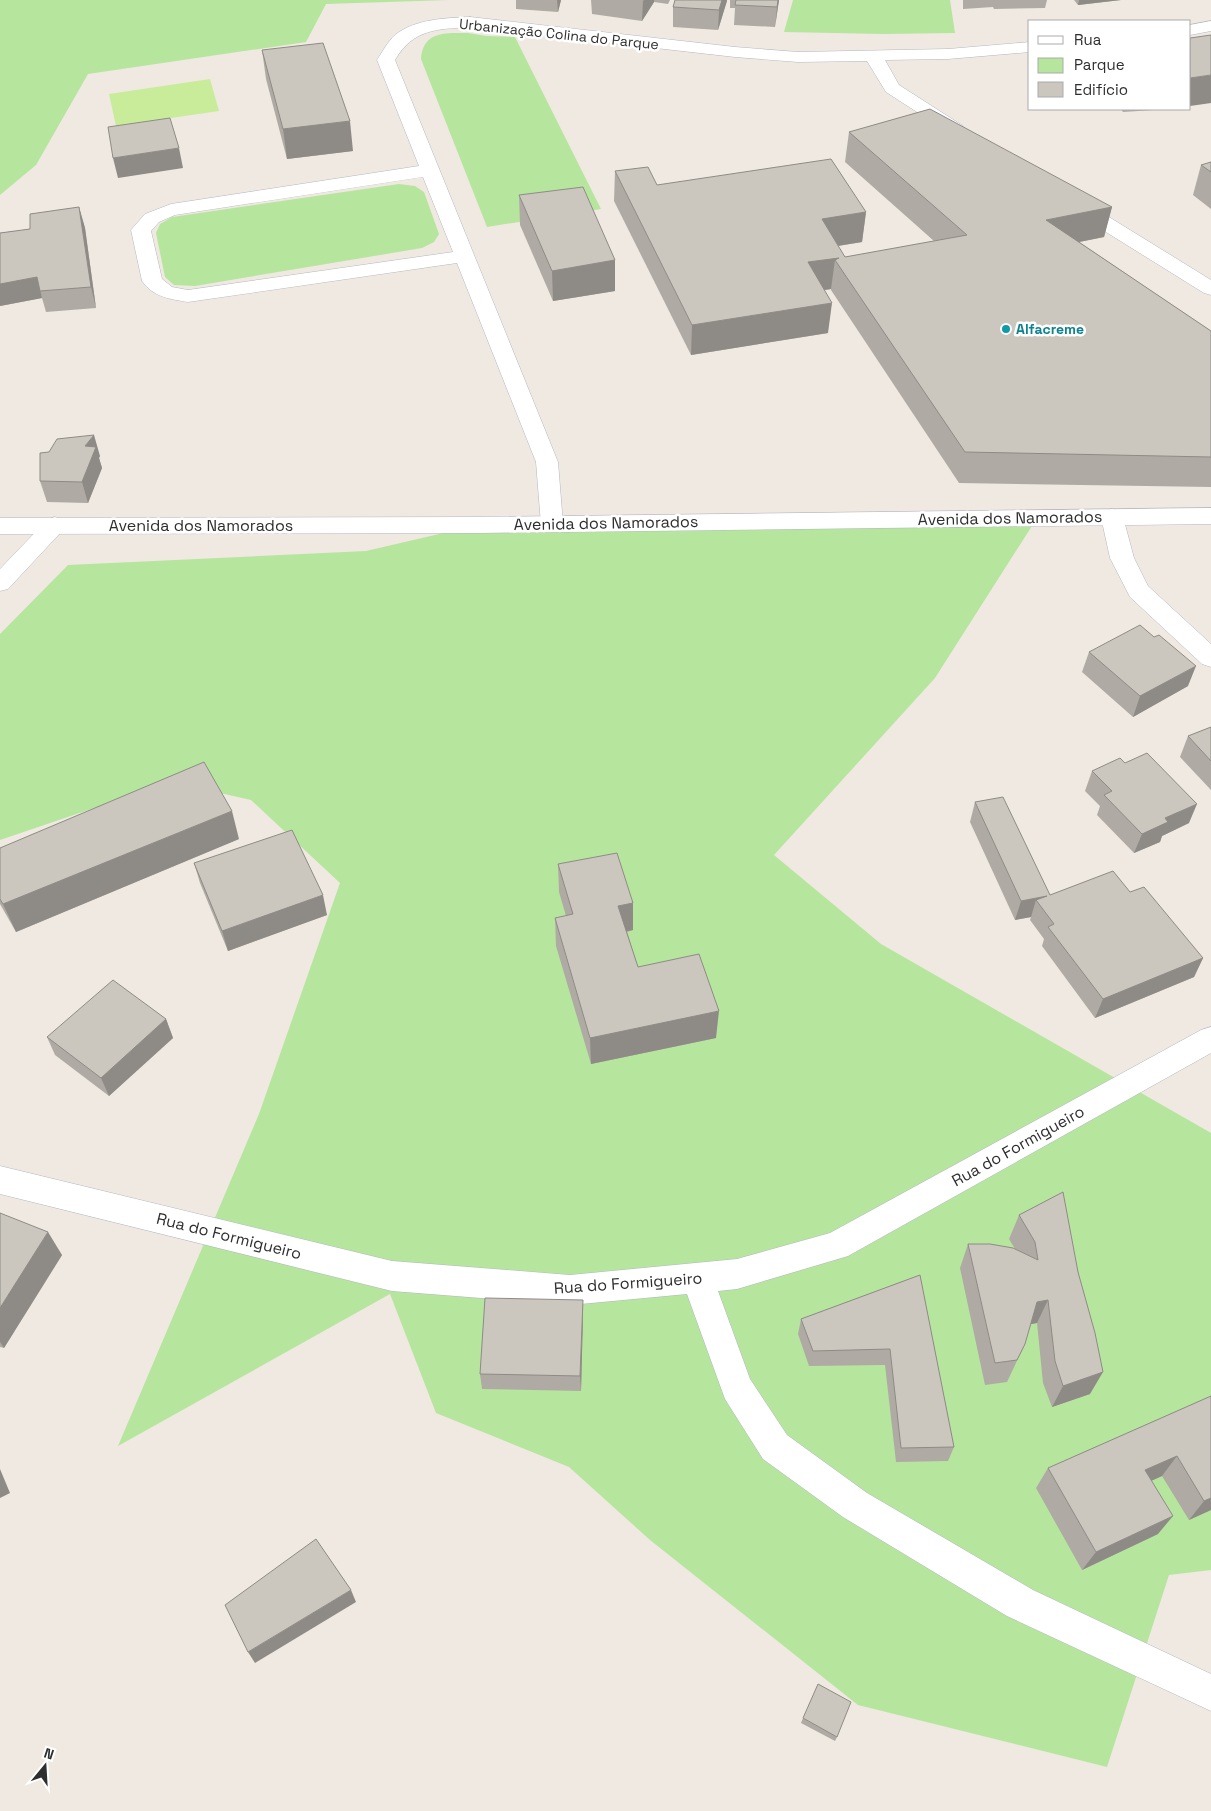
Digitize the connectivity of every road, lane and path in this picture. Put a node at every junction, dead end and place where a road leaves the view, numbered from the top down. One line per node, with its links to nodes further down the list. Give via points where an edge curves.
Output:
1 (1211, 26): 2 (street)
2 (1191, 30)
3 (1028, 47): 4 (street, Urbanização Colina do Parque)
4 (874, 57): 5 (street, via 892,88); 6 (street, Urbanização Colina do Parque, via 798,58 470,22 442,23 403,36 386,60)
5 (976, 142)
6 (430, 170): 8 (street, Urbanização Colina do Parque); 8 (street, via 165,212 152,218 140,230 152,281 166,292 188,296)
7 (1060, 195): 9 (street)
8 (464, 256): 12 (street, Urbanização Colina do Parque, via 547,462)
9 (1211, 289)
10 (1211, 516): 11 (street, Avenida dos Namorados)
11 (1112, 517): 12 (street, Avenida dos Namorados); 16 (street, via 1122,558 1138,591)
12 (552, 524): 13 (street, Avenida dos Namorados)
13 (55, 525): 14 (street, Avenida dos Namorados); 15 (street)
14 (0, 526)
15 (0, 583)
16 (1211, 658)
17 (1211, 1039): 19 (street, Rua do Formigueiro, via 837,1246 736,1274)
18 (0, 1180): 19 (street, Rua do Formigueiro, via 392,1276 570,1290)
19 (697, 1278): 20 (street, via 737,1388 775,1447 855,1505 1020,1603)
20 (1211, 1693)

